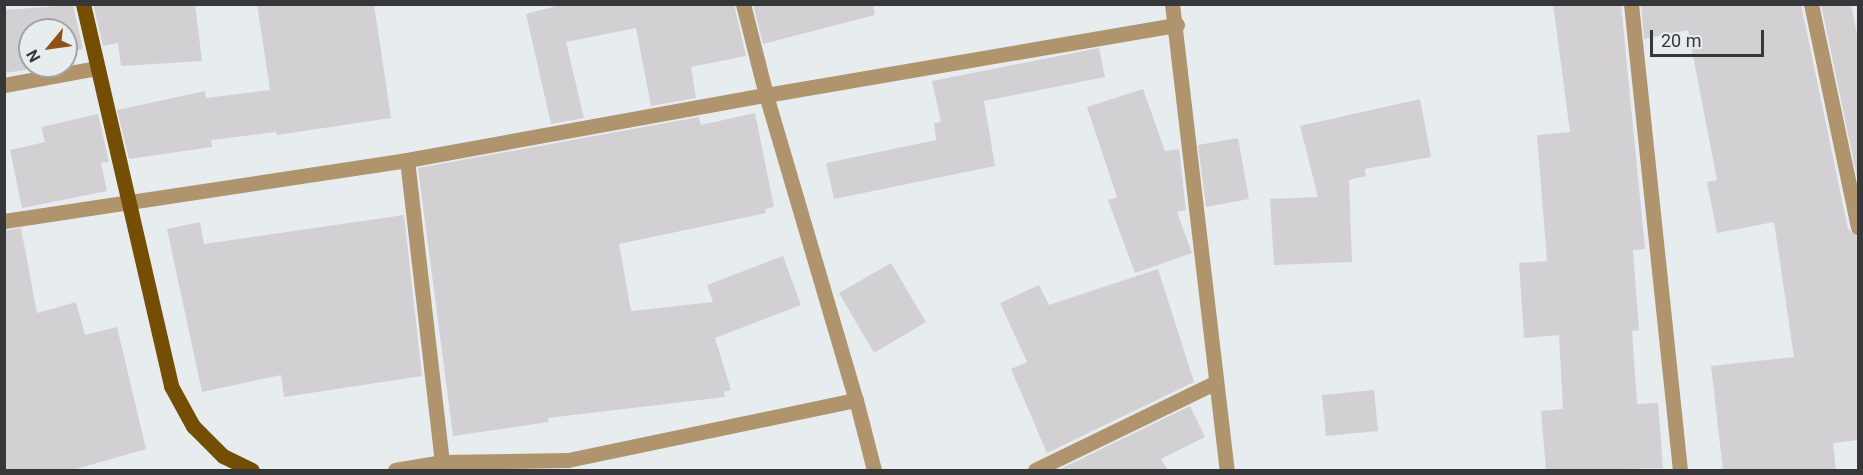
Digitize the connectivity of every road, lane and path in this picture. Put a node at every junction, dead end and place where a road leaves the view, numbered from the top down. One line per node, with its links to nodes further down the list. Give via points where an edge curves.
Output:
1 (83, 4): 7 (main road)
2 (743, 4): 9 (street)
3 (1172, 4): 6 (street)
4 (1631, 4): 22 (street)
5 (1810, 4): 13 (street)
6 (1177, 25): 9 (street); 14 (street)
7 (97, 68): 8 (street); 11 (main road)
8 (4, 85)
9 (766, 95): 10 (street); 15 (street)
10 (407, 160): 11 (street); 16 (street)
11 (128, 200): 12 (street); 17 (main road, via 171,386 193,426 223,456)
12 (4, 221)
13 (1858, 227)
14 (1216, 382): 20 (street); 21 (street)
15 (856, 400): 16 (street, via 568,460); 19 (street)
16 (442, 462): 18 (street)
17 (252, 471)
18 (395, 471)
19 (874, 471)
20 (1035, 471)
21 (1227, 471)
22 (1680, 471)

